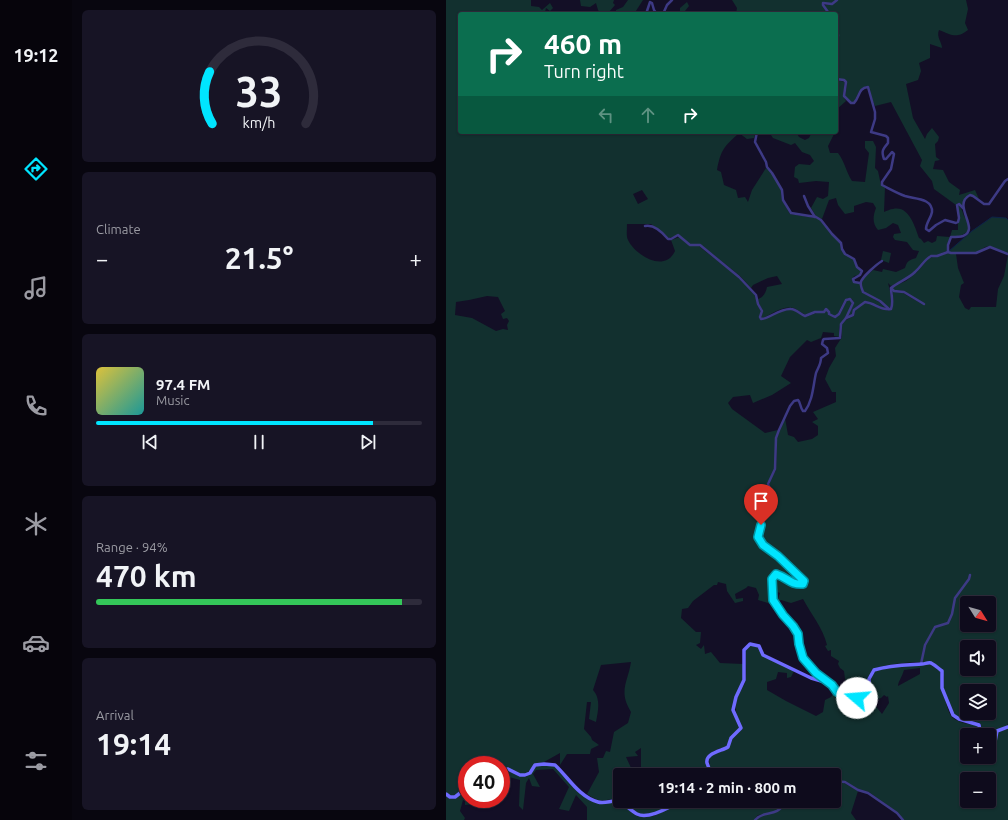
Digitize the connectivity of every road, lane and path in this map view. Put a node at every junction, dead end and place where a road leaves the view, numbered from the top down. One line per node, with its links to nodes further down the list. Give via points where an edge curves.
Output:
1 (672, 0): 5 (street)
2 (837, 0): 6 (street, via 832,4 823,3)
3 (647, 12): 4 (street, via 650,2)
4 (656, 12)
5 (664, 12)
6 (828, 12)
7 (838, 79): 11 (street, via 846,82 844,96 851,103 857,101 860,90 864,87 869,89 875,112 871,132 888,138 882,153 884,159 892,152 894,154 891,169 882,185 905,196 928,202 932,213 927,231 945,220 956,223 959,218 957,205)
8 (757, 134): 12 (street, via 755,142 782,190 788,211)
9 (1008, 179): 11 (street, via 989,204 984,204 970,195 964,200)
10 (804, 196): 12 (street)
11 (963, 208): 14 (street, via 969,220 968,233 964,236 951,237)
12 (816, 217): 17 (street, via 825,223 841,243 845,254 856,261 857,267 862,271 853,280)
13 (645, 226): 21 (street, via 653,226 668,238 678,235 690,245 700,245 740,277 756,296 762,311 760,319 790,308 806,316 824,312 826,309 835,317 846,300 850,299 853,303)
14 (948, 252): 15 (street, via 976,253 990,247); 18 (street, via 931,256 917,272)
15 (1008, 254)
16 (882, 261): 17 (street, via 876,264)
17 (860, 283): 20 (street, via 862,292 880,301)
18 (891, 288): 19 (street, via 904,292); 20 (street, via 893,302)
19 (924, 304)
20 (889, 310): 21 (street, via 865,302 854,310 853,315)
21 (846, 318): 24 (street, via 841,324 840,338 823,340 822,344 828,353 821,358 807,408 803,411 798,400 794,401 779,430 776,438 776,469 768,484 770,497 764,495 765,508 758,537 763,545 804,581 803,584 796,584 776,574 772,579 773,600 798,634 803,658)
22 (970, 575): 23 (street, via 955,598 948,624 935,627 925,645)
23 (921, 664): 24 (street, via 874,670 869,679 870,694 862,698 842,695); 26 (street, via 929,663 942,671 942,688 955,718 979,724)
24 (828, 683): 28 (street, via 811,678 763,655 761,648 750,644 744,652 744,680 734,704 734,714 741,728 731,738 728,746 707,758)
25 (1008, 727): 27 (street, via 998,731)
26 (980, 728)
27 (996, 736)
28 (709, 768)
29 (510, 770): 33 (street, via 525,775 530,773 535,765 555,765 578,790 593,800 604,803)
30 (841, 782): 38 (street, via 868,793)
31 (446, 794): 32 (street, via 450,797)
32 (458, 795)
33 (613, 802)
34 (628, 808): 35 (street, via 643,816)
35 (667, 808)
36 (781, 808): 37 (street, via 776,813 758,816)
37 (755, 820)
38 (903, 820)

